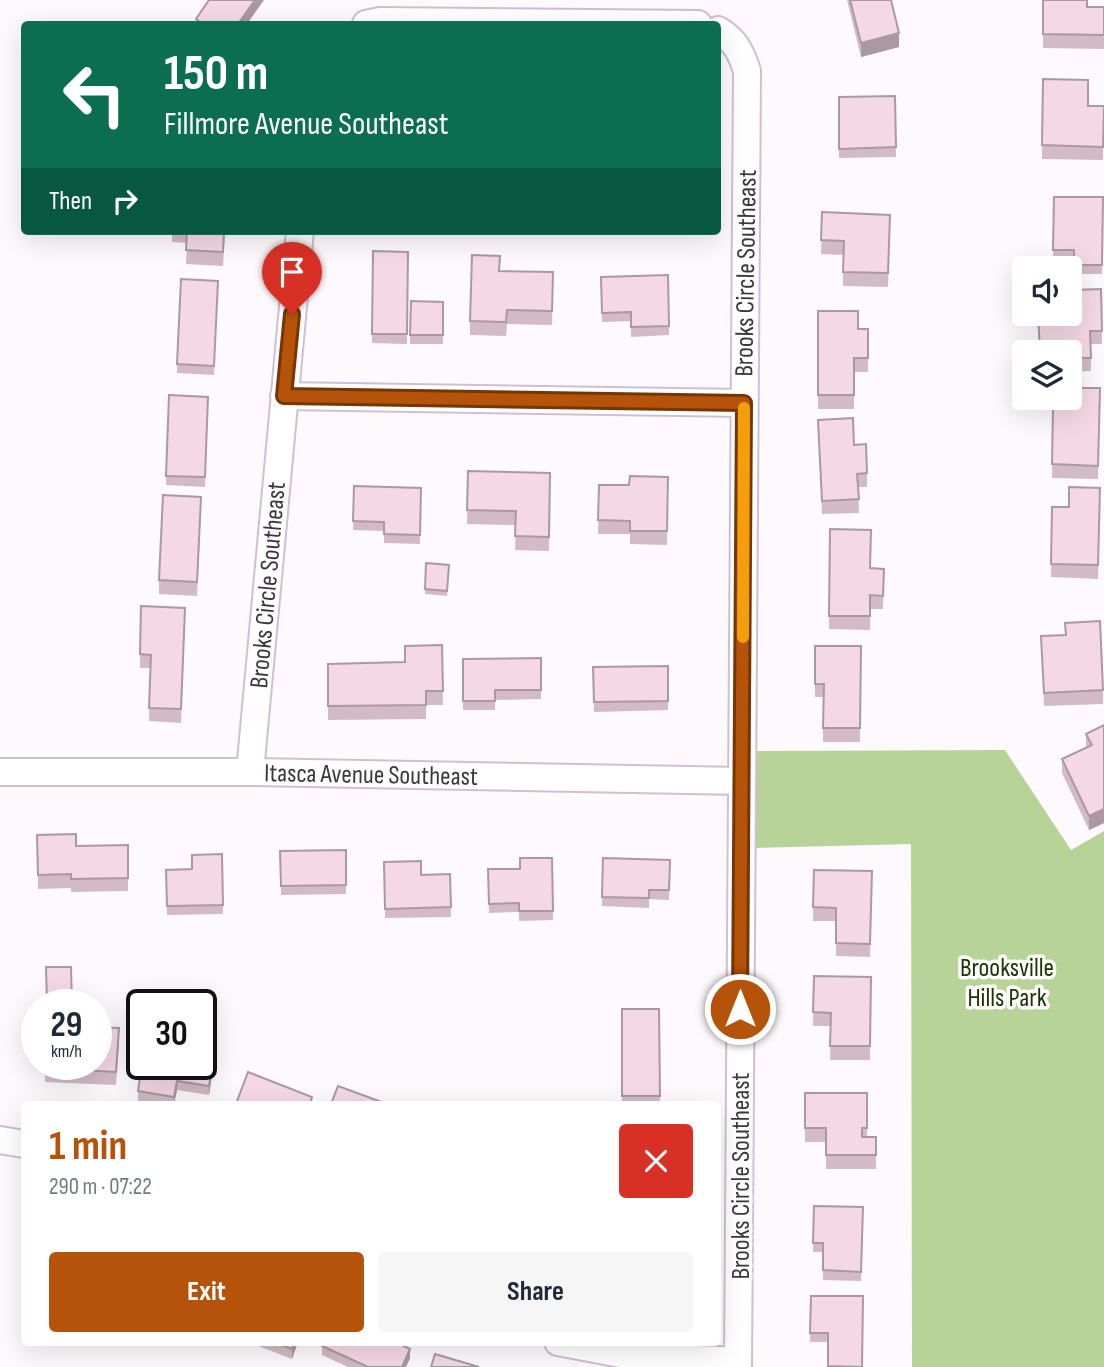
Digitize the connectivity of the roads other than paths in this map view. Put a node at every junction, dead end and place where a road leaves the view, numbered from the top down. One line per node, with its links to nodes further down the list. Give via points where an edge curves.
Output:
1 (721, 32): 4 (street, Brooks Circle Southeast, via 741,52 747,71)
2 (300, 235): 3 (street, Brooks Circle Southeast)
3 (284, 396): 4 (street); 6 (street, Brooks Circle Southeast)
4 (744, 403): 7 (street, Brooks Circle Southeast)
5 (0, 772): 6 (street, Itasca Avenue Southeast)
6 (250, 772): 7 (street, Itasca Avenue Southeast)
7 (742, 780): 11 (street, Brooks Circle Southeast)
8 (0, 1140): 9 (street)
9 (21, 1144)
10 (579, 1346): 11 (street, via 631,1356)
11 (738, 1364)

